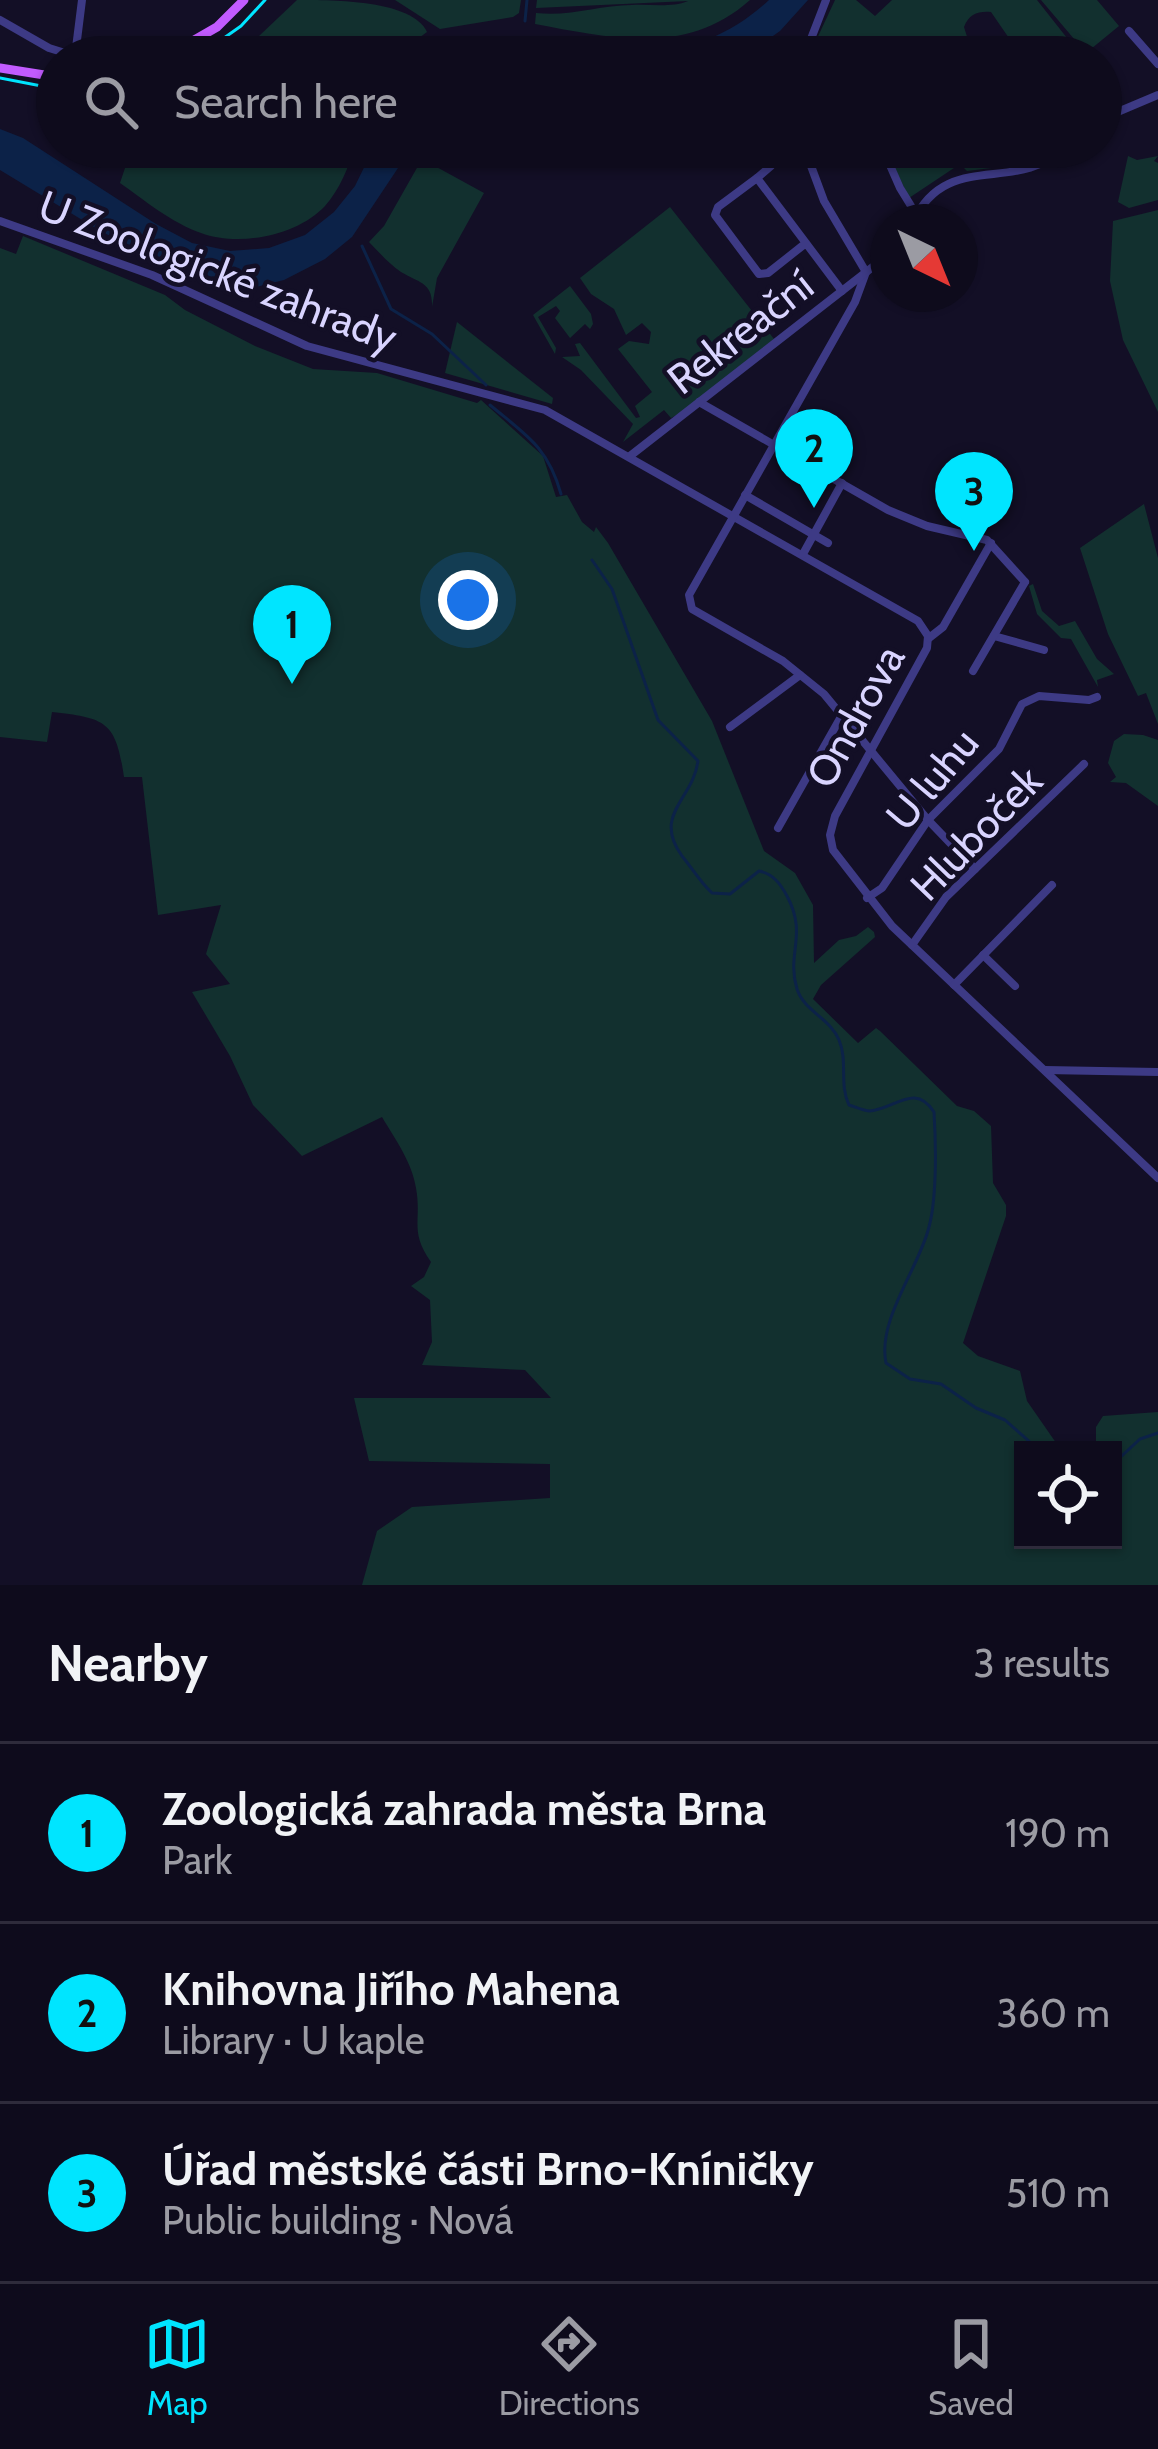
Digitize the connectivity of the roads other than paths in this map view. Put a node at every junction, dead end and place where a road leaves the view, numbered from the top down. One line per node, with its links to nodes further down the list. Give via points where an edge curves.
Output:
1 (82, 0): 6 (street)
2 (244, 0): 7 (main road)
3 (826, 0): 8 (street)
4 (0, 21): 9 (street)
5 (1129, 31): 10 (street)
6 (78, 36)
7 (202, 36)
8 (812, 36)
9 (36, 41)
10 (1158, 64)
11 (0, 68): 12 (main road)
12 (36, 74)
13 (1158, 95): 14 (street)
14 (1122, 112)
15 (769, 168): 19 (street)
16 (812, 168): 25 (street)
17 (892, 168): 20 (street)
18 (1032, 168): 21 (street, via 951,181)
19 (757, 178): 23 (street); 23 (street, via 715,215 754,270 768,273)
20 (908, 204)
21 (922, 204)
22 (0, 221): 28 (street, U Zoologické zahrady, via 152,275 307,346)
23 (806, 243): 26 (street)
24 (870, 269): 25 (street, Rekreační)
25 (866, 272): 26 (street, Rekreační); 29 (street)
26 (842, 291): 27 (street, Rekreační)
27 (699, 402): 29 (street); 30 (street, Rekreační)
28 (553, 414): 30 (street, Ondrova)
29 (775, 445): 31 (street); 32 (street)
30 (630, 455): 33 (street, Ondrova)
31 (842, 483): 34 (street); 36 (street, via 927,526)
32 (746, 495): 33 (street); 34 (street)
33 (734, 515): 37 (street, Ondrova); 42 (street, via 689,595 692,609)
34 (813, 534): 35 (street); 37 (street)
35 (828, 543)
36 (991, 543): 38 (street, via 1028,581); 39 (street, via 943,628)
37 (802, 554): 39 (street, Ondrova, via 909,614)
38 (994, 637): 40 (street); 41 (street)
39 (929, 638): 46 (street, Ondrova)
40 (1044, 650)
41 (973, 671)
42 (800, 675): 44 (street); 45 (street)
43 (1097, 697): 48 (street, U luhu, via 1039,696 1022,704 999,748)
44 (842, 715): 46 (street); 49 (street, Ondrova)
45 (730, 727)
46 (872, 750): 48 (street); 52 (street, Ondrova, via 830,836 838,859)
47 (1084, 764): 50 (street, Hluboček)
48 (928, 820): 50 (street); 52 (street, U luhu)
49 (778, 828)
50 (975, 869): 53 (street, Hluboček)
51 (1052, 885): 54 (street)
52 (872, 896): 53 (street, Ondrova)
53 (912, 945): 55 (street, Ondrova)
54 (983, 955): 55 (street); 56 (street)
55 (954, 985): 57 (street, Ondrova)
56 (1015, 986)
57 (1044, 1070): 58 (street); 59 (street, Ondrova)
58 (1158, 1072)
59 (1158, 1178)

